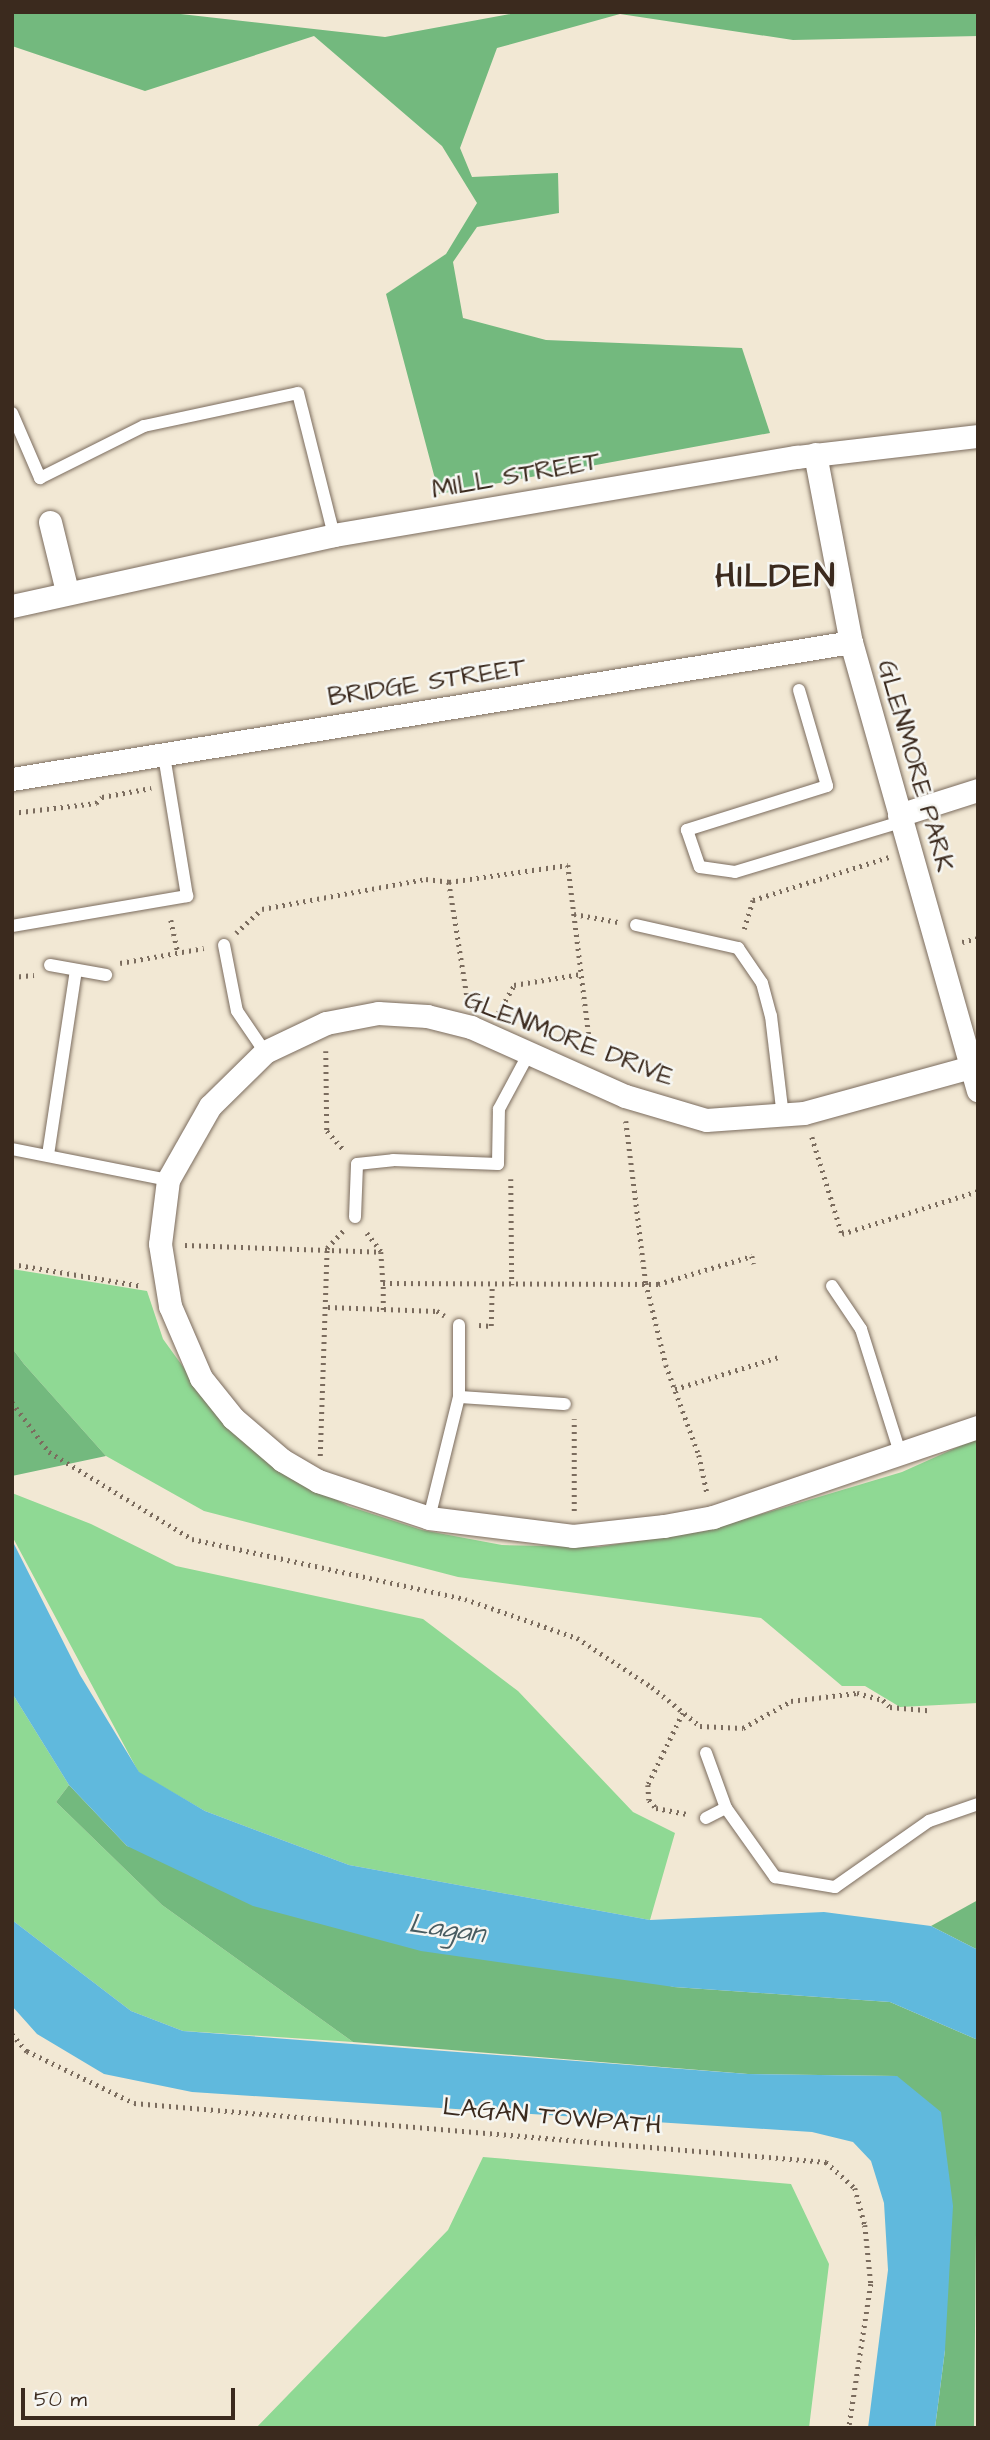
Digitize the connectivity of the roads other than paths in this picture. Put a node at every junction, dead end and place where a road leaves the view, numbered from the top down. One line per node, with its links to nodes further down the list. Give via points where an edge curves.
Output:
1 (12, 413): 5 (lane, via 40,478 144,426 298,393)
2 (978, 436): 3 (street, MILL STREET)
3 (815, 454): 5 (street, MILL STREET); 8 (street, GLENMORE PARK)
4 (50, 522): 6 (street)
5 (334, 535): 6 (street, MILL STREET)
6 (67, 592): 7 (street, MILL STREET)
7 (12, 606)
8 (851, 642): 10 (street, BRIDGE STREET); 13 (street, GLENMORE PARK)
9 (799, 690): 13 (lane, via 827,786 687,830 700,867 734,872)
10 (163, 755): 11 (street, BRIDGE STREET); 15 (lane, via 187,896)
11 (12, 779)
12 (978, 790): 13 (street)
13 (900, 818): 22 (street, GLENMORE PARK)
14 (636, 925): 24 (lane, via 738,948 762,984)
15 (12, 926)
16 (224, 944): 20 (lane, via 237,1011)
17 (50, 965): 18 (lane)
18 (76, 970): 19 (lane); 26 (lane)
19 (106, 975)
20 (265, 1052): 21 (street, GLENMORE DRIVE, via 326,1023 377,1013 426,1016 479,1030); 27 (street, GLENMORE DRIVE, via 210,1106)
21 (529, 1054): 24 (street, GLENMORE DRIVE, via 625,1096 706,1120); 28 (lane, via 499,1109 498,1164 393,1160 357,1164)
22 (971, 1067): 23 (street, GLENMORE PARK); 24 (street, GLENMORE DRIVE)
23 (978, 1090)
24 (794, 1114)
25 (12, 1149): 26 (lane)
26 (48, 1155): 27 (lane)
27 (168, 1180): 35 (street, GLENMORE DRIVE, via 160,1244 166,1284 170,1307 201,1378 233,1418 282,1460 318,1481)
28 (355, 1217)
29 (832, 1286): 34 (lane, via 861,1329)
30 (459, 1325): 31 (lane)
31 (459, 1397): 32 (lane); 35 (lane)
32 (565, 1404)
33 (978, 1427): 34 (street, GLENMORE DRIVE)
34 (901, 1456): 35 (street, GLENMORE DRIVE, via 713,1517 573,1536)
35 (429, 1518)
36 (706, 1752): 38 (lane)
37 (978, 1804): 38 (lane, via 929,1821 835,1887 775,1877)
38 (726, 1808): 39 (lane)
39 (706, 1818)

